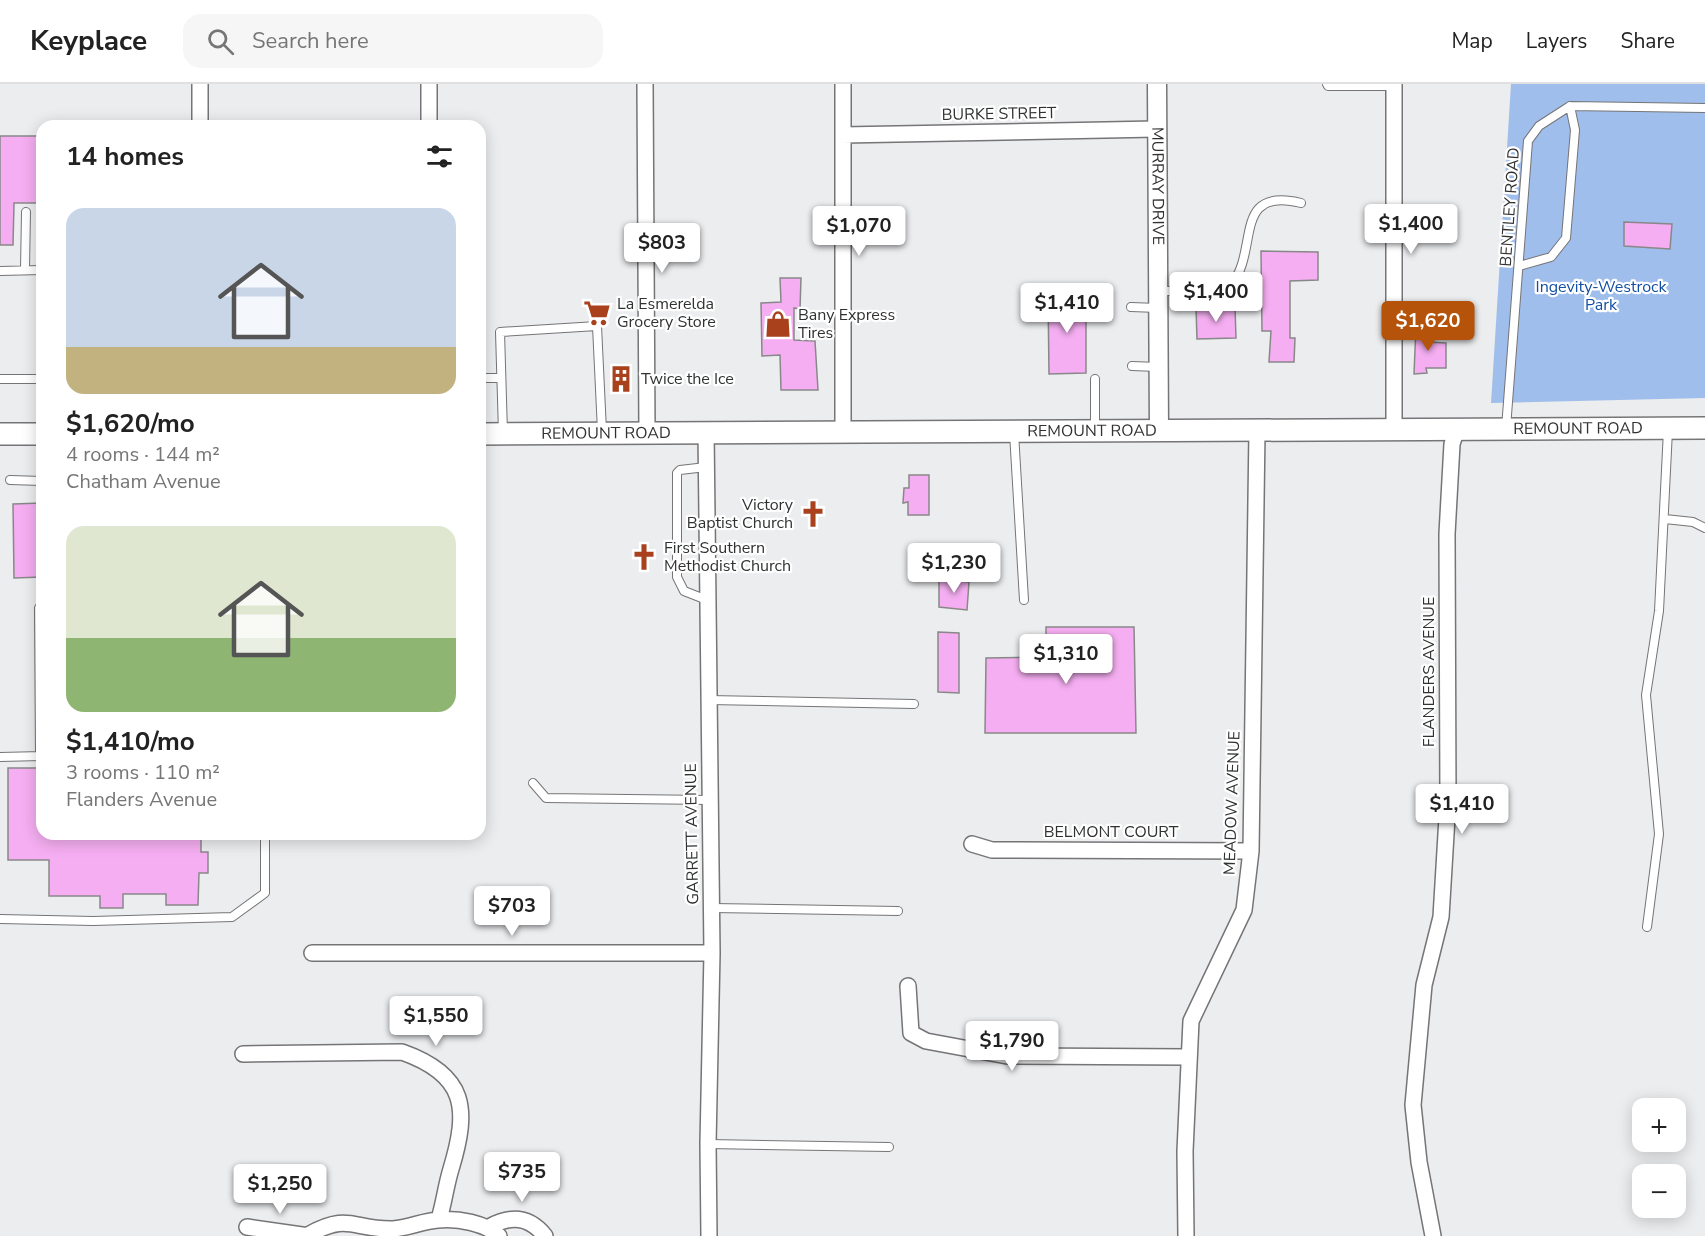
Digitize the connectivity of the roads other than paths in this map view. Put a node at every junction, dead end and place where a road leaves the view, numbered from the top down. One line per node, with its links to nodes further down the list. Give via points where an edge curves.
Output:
1 (200, 84): 10 (street)
2 (429, 84): 11 (street)
3 (645, 84): 40 (street)
4 (843, 84): 13 (street)
5 (1157, 84): 12 (street, MURRAY DRIVE)
6 (1327, 84): 7 (lane)
7 (1394, 85): 29 (street)
8 (1570, 106): 9 (lane); 16 (lane, BENTLEY ROAD, via 1539,126 1528,141); 16 (lane, via 1575,130 1566,238 1551,257)
9 (1705, 108)
10 (201, 120)
11 (429, 120)
12 (1156, 129): 13 (street, BURKE STREET); 20 (street, MURRAY DRIVE)
13 (843, 135): 35 (street)
14 (1301, 203): 20 (lane, via 1281,198 1260,207 1246,242 1241,269 1231,285)
15 (26, 212): 17 (lane)
16 (1519, 266): 33 (lane, BENTLEY ROAD)
17 (25, 270): 18 (lane); 19 (lane)
18 (36, 270)
19 (0, 271)
20 (1158, 299): 21 (lane); 23 (street, MURRAY DRIVE)
21 (1131, 307)
22 (1132, 366): 23 (lane)
23 (1158, 368): 38 (street, MURRAY DRIVE)
24 (486, 378): 25 (lane)
25 (501, 378): 41 (lane, via 500,332 597,326); 45 (lane)
26 (0, 379): 27 (lane)
27 (36, 379)
28 (1095, 379): 37 (lane)
29 (1394, 428): 32 (main road, REMOUNT ROAD); 39 (main road, REMOUNT ROAD)
30 (1668, 428): 31 (main road, REMOUNT ROAD); 33 (main road, REMOUNT ROAD); 49 (lane)
31 (1705, 428)
32 (1457, 429): 33 (main road, REMOUNT ROAD); 81 (street, FLANDERS AVENUE, via 1452,444 1447,534 1448,801 1442,917 1424,985 1413,1105 1419,1162)
33 (1506, 430)
34 (706, 431): 35 (main road, REMOUNT ROAD); 40 (main road, REMOUNT ROAD); 46 (street, GARRETT AVENUE)
35 (843, 431): 36 (main road, REMOUNT ROAD)
36 (1014, 431): 37 (main road, REMOUNT ROAD); 52 (lane)
37 (1095, 431): 38 (main road, REMOUNT ROAD)
38 (1159, 431): 39 (main road, REMOUNT ROAD)
39 (1257, 431): 61 (street, MEADOW AVENUE)
40 (647, 432): 41 (main road, REMOUNT ROAD)
41 (602, 433): 45 (main road, REMOUNT ROAD)
42 (0, 434): 43 (main road)
43 (36, 434)
44 (486, 434): 45 (main road, REMOUNT ROAD)
45 (503, 434)
46 (706, 467): 51 (street, GARRETT AVENUE); 51 (lane, via 677,473 677,577 684,591)
47 (10, 480): 48 (lane)
48 (36, 481)
49 (1665, 519): 50 (lane, via 1693,522); 65 (lane, via 1659,611 1646,695 1659,834)
50 (1705, 528)
51 (707, 600): 53 (street, GARRETT AVENUE)
52 (1024, 600)
53 (708, 700): 54 (lane); 58 (street, GARRETT AVENUE)
54 (914, 704)
55 (36, 756): 56 (lane)
56 (0, 757)
57 (532, 783): 58 (lane, via 546,798)
58 (709, 800): 62 (street, GARRETT AVENUE)
59 (265, 840): 64 (lane, via 265,893 232,917)
60 (972, 844): 61 (street, BELMONT COURT, via 992,850)
61 (1251, 851): 70 (street, MEADOW AVENUE, via 1244,910 1191,1021)
62 (711, 908): 63 (lane); 67 (street, GARRETT AVENUE)
63 (898, 910)
64 (0, 919)
65 (1647, 927)
66 (312, 952): 67 (street)
67 (712, 953): 71 (street, GARRETT AVENUE)
68 (909, 986): 70 (street, via 910,1033 926,1041 1007,1056)
69 (243, 1054): 73 (street, via 402,1052 426,1060 449,1079 461,1103 460,1143)
70 (1188, 1057): 80 (street, MEADOW AVENUE)
71 (708, 1144): 72 (lane); 79 (street, GARRETT AVENUE)
72 (889, 1147)
73 (439, 1219): 75 (street); 76 (street)
74 (247, 1227): 77 (street)
75 (391, 1232): 77 (street, via 351,1222 328,1224)
76 (494, 1232): 78 (street, via 506,1218 522,1220)
77 (309, 1236)
78 (545, 1236)
79 (709, 1236)
80 (1186, 1236)
81 (1434, 1236)

